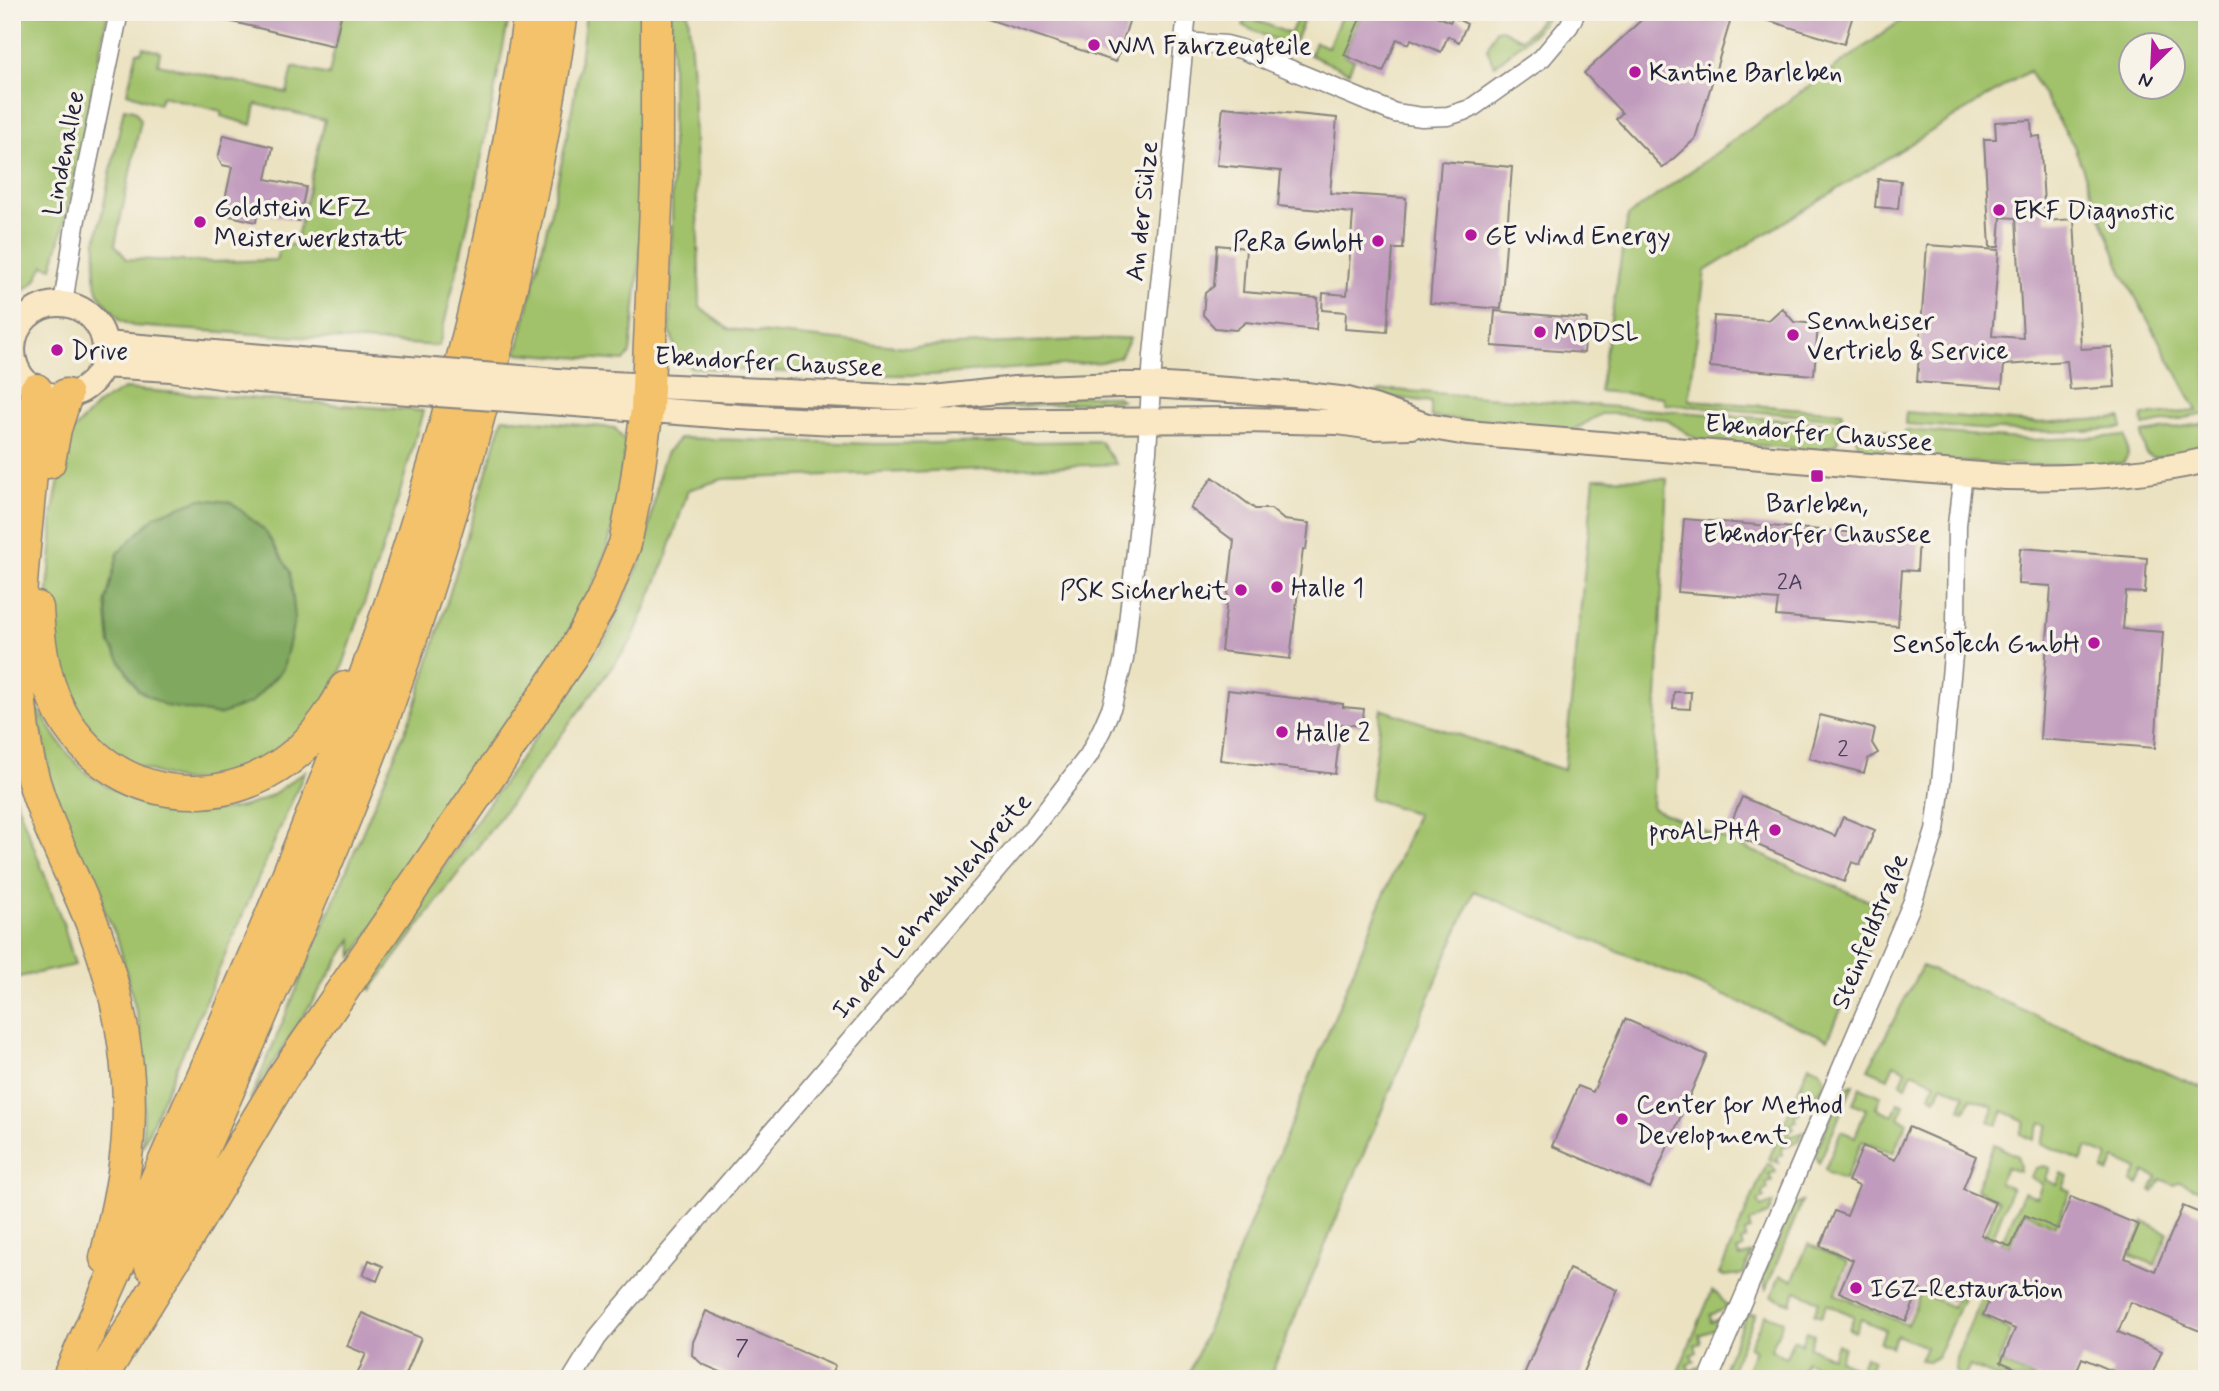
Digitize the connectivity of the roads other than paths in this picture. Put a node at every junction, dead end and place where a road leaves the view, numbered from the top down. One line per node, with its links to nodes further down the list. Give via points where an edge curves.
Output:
1 (119, 12): 8 (street, Lindenallee)
2 (530, 12): 18 (highway, via 487,253 448,418)
3 (562, 12): 20 (highway, via 519,254 442,547 339,833)
4 (657, 12): 13 (highway, via 657,183)
5 (1187, 12): 7 (street, An der Sülze)
6 (1576, 12): 7 (street, via 1542,58 1470,109 1448,116 1395,113 1241,49)
7 (1184, 42): 11 (street, An der Sülze)
8 (63, 304): 9 (main road, via 30,315); 10 (main road, via 91,317 100,330)
9 (13, 344): 12 (main road, via 14,362 23,379)
10 (103, 355): 12 (main road, via 97,377 88,386 78,392); 13 (main road, Ebendorfer Chaussee, bridge)
11 (1150, 385): 13 (main road, Ebendorfer Chaussee, via 1056,386 923,397); 14 (street, In der Lehmkuhlenbreite); 15 (main road, Ebendorfer Chaussee, via 1348,400)
12 (51, 393): 18 (highway, via 55,429 40,516 36,584 44,669 69,726 117,771 156,787 192,793 252,782 285,764 331,713 343,693 372,612); 19 (highway, via 36,431 19,623 21,718 47,821 95,931 118,1006 129,1100 126,1163)
13 (649, 397): 14 (main road, Ebendorfer Chaussee, via 835,422); 20 (highway, via 625,544 588,629 281,1080)
14 (1149, 420): 15 (main road, Ebendorfer Chaussee); 22 (street, In der Lehmkuhlenbreite, via 1124,659 1112,706 1089,755 1036,824 617,1313)
15 (1427, 426): 17 (main road, Ebendorfer Chaussee)
16 (2207, 460): 17 (main road, Ebendorfer Chaussee, via 2115,475)
17 (1963, 474): 23 (street, Steinfeldstraße, via 1949,705 1930,852)
18 (399, 578): 19 (highway, via 312,818)
19 (93, 1321): 21 (highway)
20 (103, 1375)
21 (68, 1379)
22 (572, 1379)
23 (1709, 1379)

